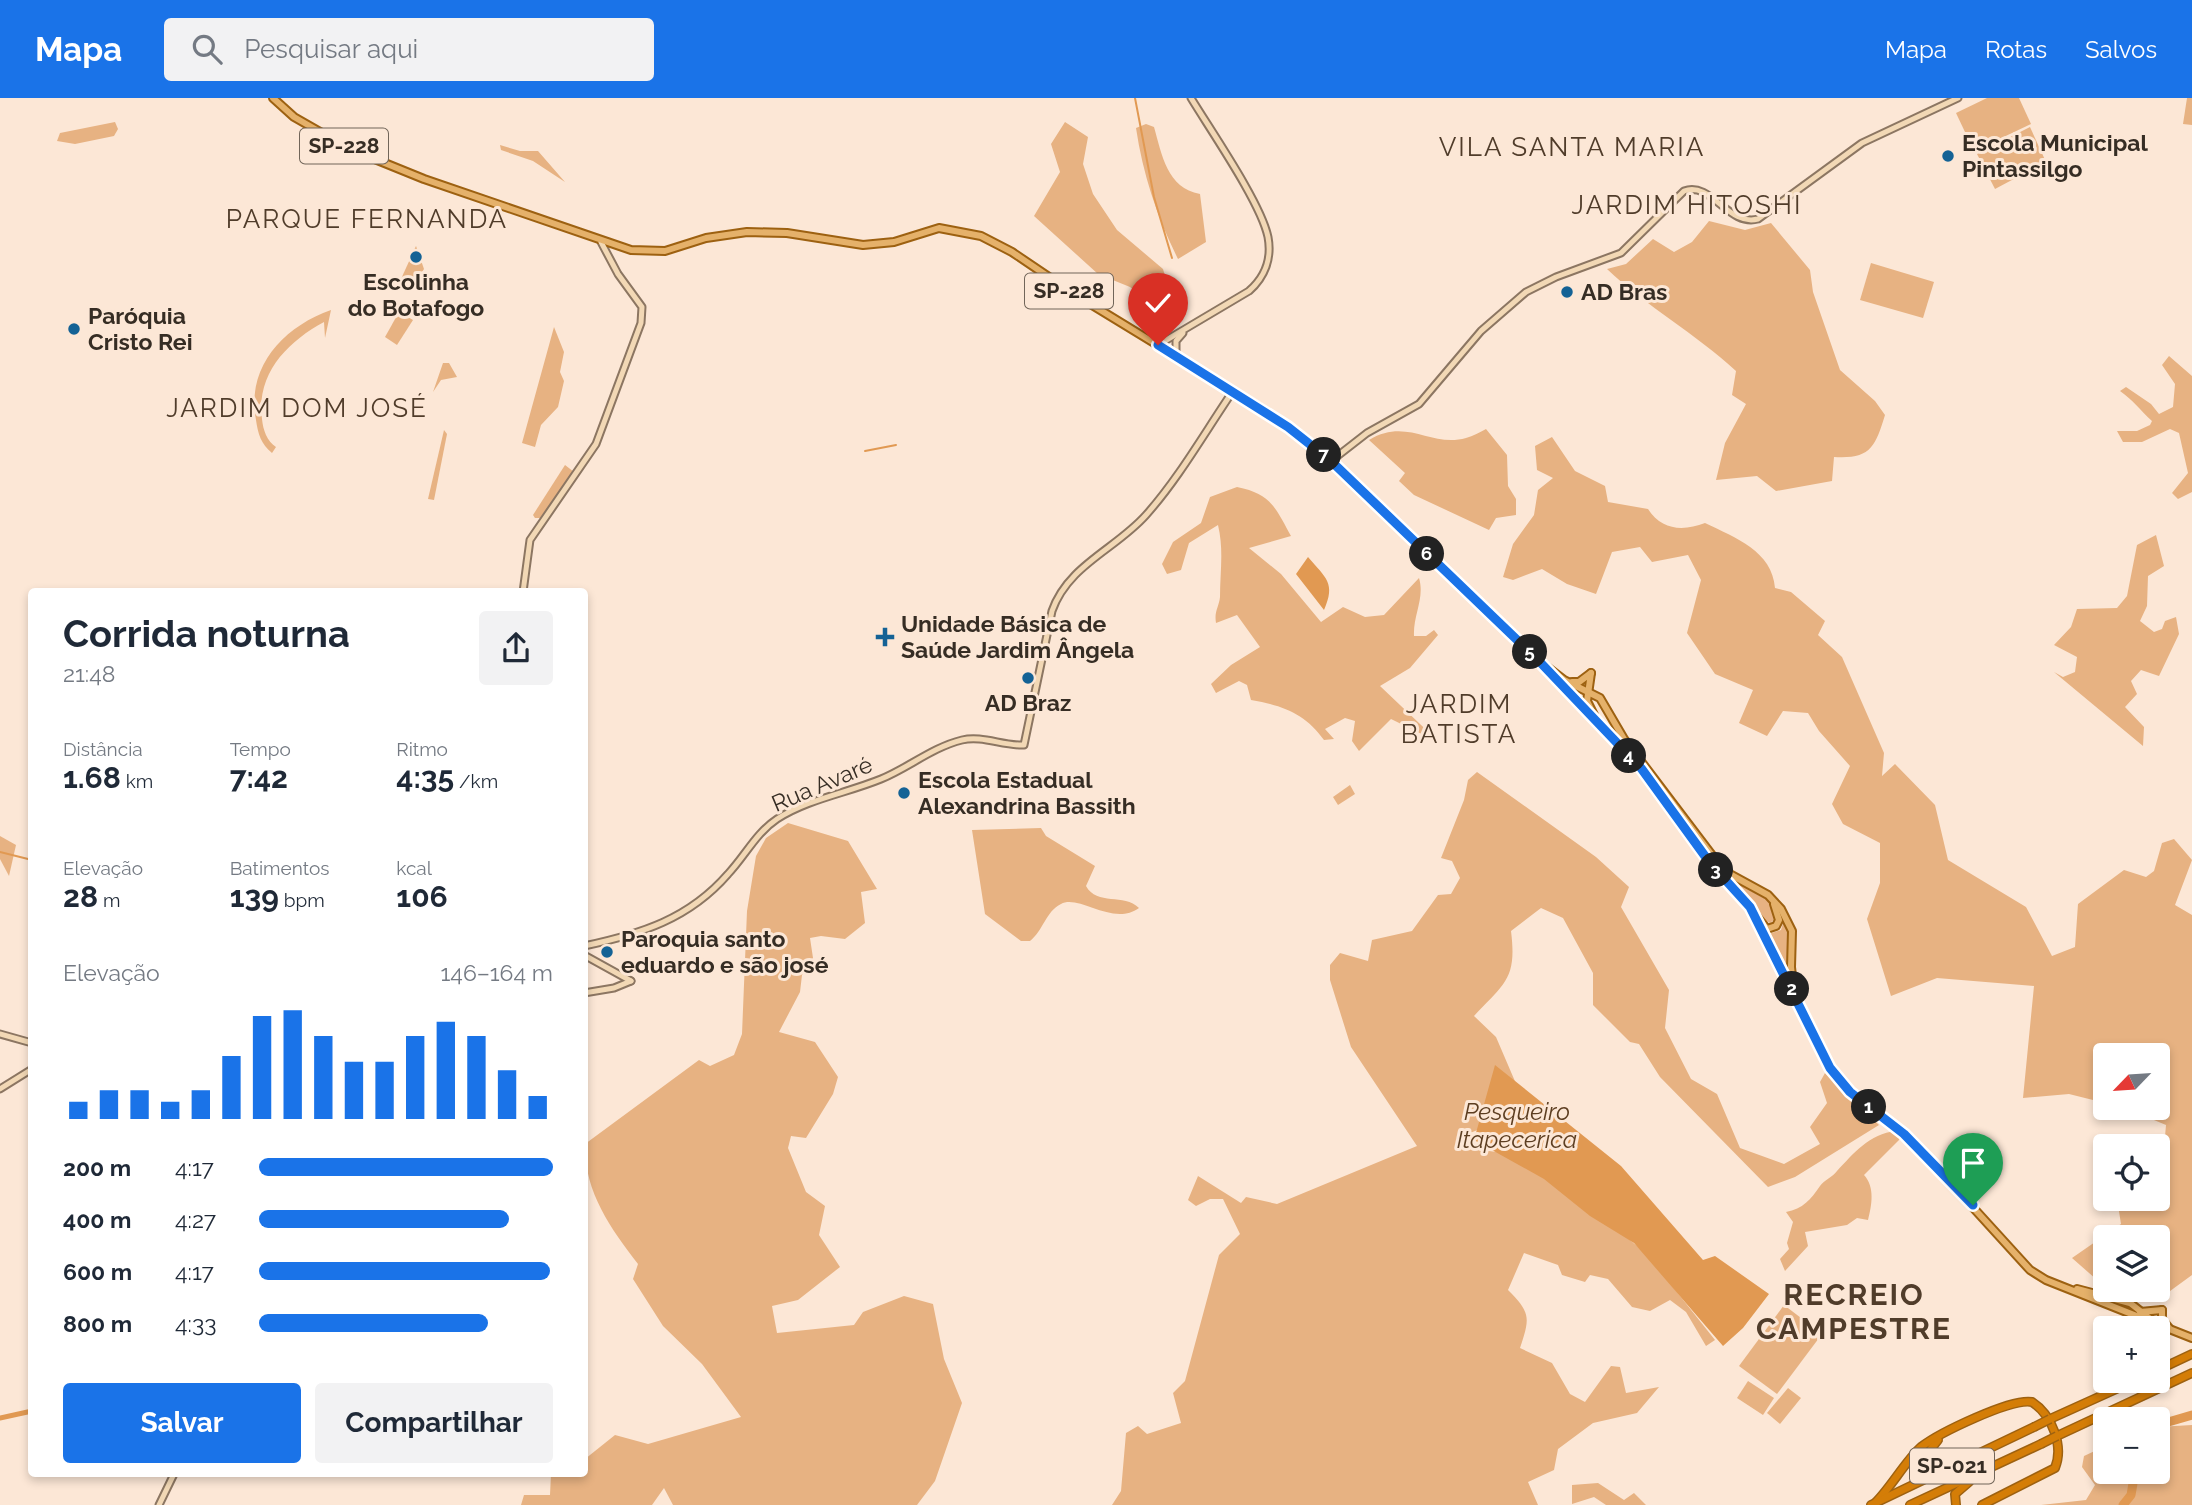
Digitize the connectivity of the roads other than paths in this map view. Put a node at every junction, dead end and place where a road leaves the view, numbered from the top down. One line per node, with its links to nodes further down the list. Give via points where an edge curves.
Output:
1 (273, 98): 4 (main road, SP-228, via 327,138)
2 (1191, 98): 5 (street, via 1261,217 1269,247 1258,283)
3 (1958, 98): 9 (street, via 1862,143 1758,219 1741,219 1698,190 1684,191 1621,253 1526,292 1481,331 1419,404 1367,433)
4 (601, 242): 6 (main road, SP-228, via 656,252 759,231 878,245 939,228 960,230 1012,252); 10 (street, via 642,307 636,338 596,444 530,540)
5 (1185, 331): 6 (street); 7 (street, via 1177,341)
6 (1158, 345): 7 (main road, SP-228)
7 (1176, 356): 8 (main road, SP-228)
8 (1233, 391): 9 (main road, SP-228); 18 (street, Rua Avaré, via 1144,517 1093,557 1058,596 1024,745 962,740 880,779 788,813 762,831 725,878 692,908 643,932)
9 (1331, 461): 11 (main road, SP-228)
10 (524, 588)
11 (1563, 683): 12 (main road, via 1579,694); 12 (main road, via 1579,682 1591,673); 15 (main road, SP-228)
12 (1590, 693): 13 (main road, SP-228); 14 (main road)
13 (1605, 706): 14 (main road, via 1596,703); 16 (main road, SP-228, via 1624,739 1724,871)
14 (1591, 710): 15 (main road)
15 (1597, 720): 17 (main road, SP-228, via 1641,768 1710,863)
16 (1768, 895): 17 (main road, via 1777,913 1776,926 1767,929); 21 (main road, SP-228, via 1782,909 1792,931)
17 (1750, 907): 21 (main road, SP-228)
18 (588, 945)
19 (588, 958): 20 (street, via 631,981)
20 (588, 992)
21 (1794, 993): 26 (main road, SP-228, via 1830,1068 1850,1092 1917,1146 2030,1270)
22 (0, 1034): 23 (street)
23 (28, 1042)
24 (28, 1072): 25 (street)
25 (0, 1089)
26 (2065, 1287): 28 (main road, via 2130,1303); 29 (main road, SP-228)
27 (2162, 1310): 28 (main road); 31 (main road); 32 (main road)
28 (2143, 1312): 29 (main road); 31 (main road)
29 (2131, 1314): 30 (main road, SP-228); 31 (main road)
30 (2136, 1316)
31 (2152, 1316)
32 (2162, 1316)
33 (2170, 1329): 34 (main road, SP-228)
34 (2192, 1338)
35 (2192, 1354): 36 (highway)
36 (2170, 1364)
37 (2192, 1373): 41 (highway, SP-021, bridge)
38 (2107, 1393): 40 (highway, SP-021, bridge)
39 (1942, 1435): 40 (highway, via 1931,1449 1940,1460); 43 (highway, via 1920,1448); 47 (highway, via 2017,1401 2032,1402 2045,1414 2059,1444 2055,1468)
40 (1985, 1450): 43 (highway, SP-021)
41 (1987, 1469): 45 (highway, SP-021); 46 (highway, via 1960,1488 1954,1498)
42 (173, 1477): 44 (street)
43 (1873, 1504)
44 (159, 1505)
45 (1910, 1505)
46 (1956, 1505)
47 (1982, 1505)

